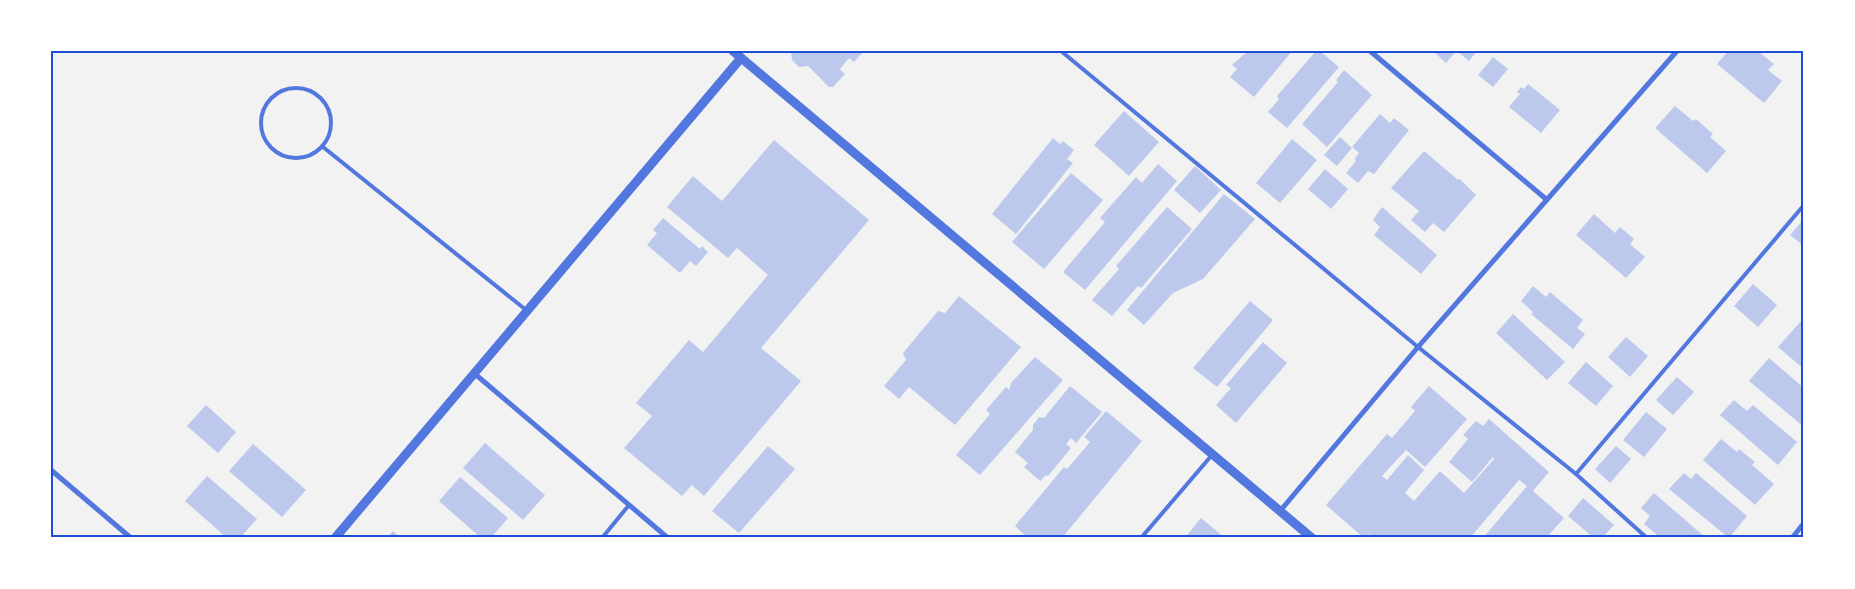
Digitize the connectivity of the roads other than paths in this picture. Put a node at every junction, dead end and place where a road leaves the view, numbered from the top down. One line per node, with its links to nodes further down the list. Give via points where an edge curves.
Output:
1 (733, 51): 5 (street)
2 (1061, 51): 10 (lane)
3 (1370, 51): 7 (street)
4 (1677, 51): 7 (street)
5 (744, 55): 9 (street); 12 (street)
6 (323, 147): 6 (lane, via 304,158 281,155 272,148 261,128 265,106 272,96 282,90 300,88 317,94 326,102 332,125); 9 (lane)
7 (1546, 199): 10 (street)
8 (1804, 205): 14 (lane)
9 (527, 312): 11 (street)
10 (1418, 347): 14 (lane); 16 (street)
11 (475, 374): 15 (street); 19 (street)
12 (1212, 455): 16 (street); 22 (lane)
13 (52, 472): 18 (street)
14 (1576, 474): 24 (lane)
15 (629, 505): 20 (lane); 21 (street)
16 (1280, 511): 23 (street)
17 (1804, 523): 25 (street)
18 (130, 538)
19 (335, 538)
20 (602, 538)
21 (668, 538)
22 (1141, 538)
23 (1312, 538)
24 (1647, 538)
25 (1792, 538)

